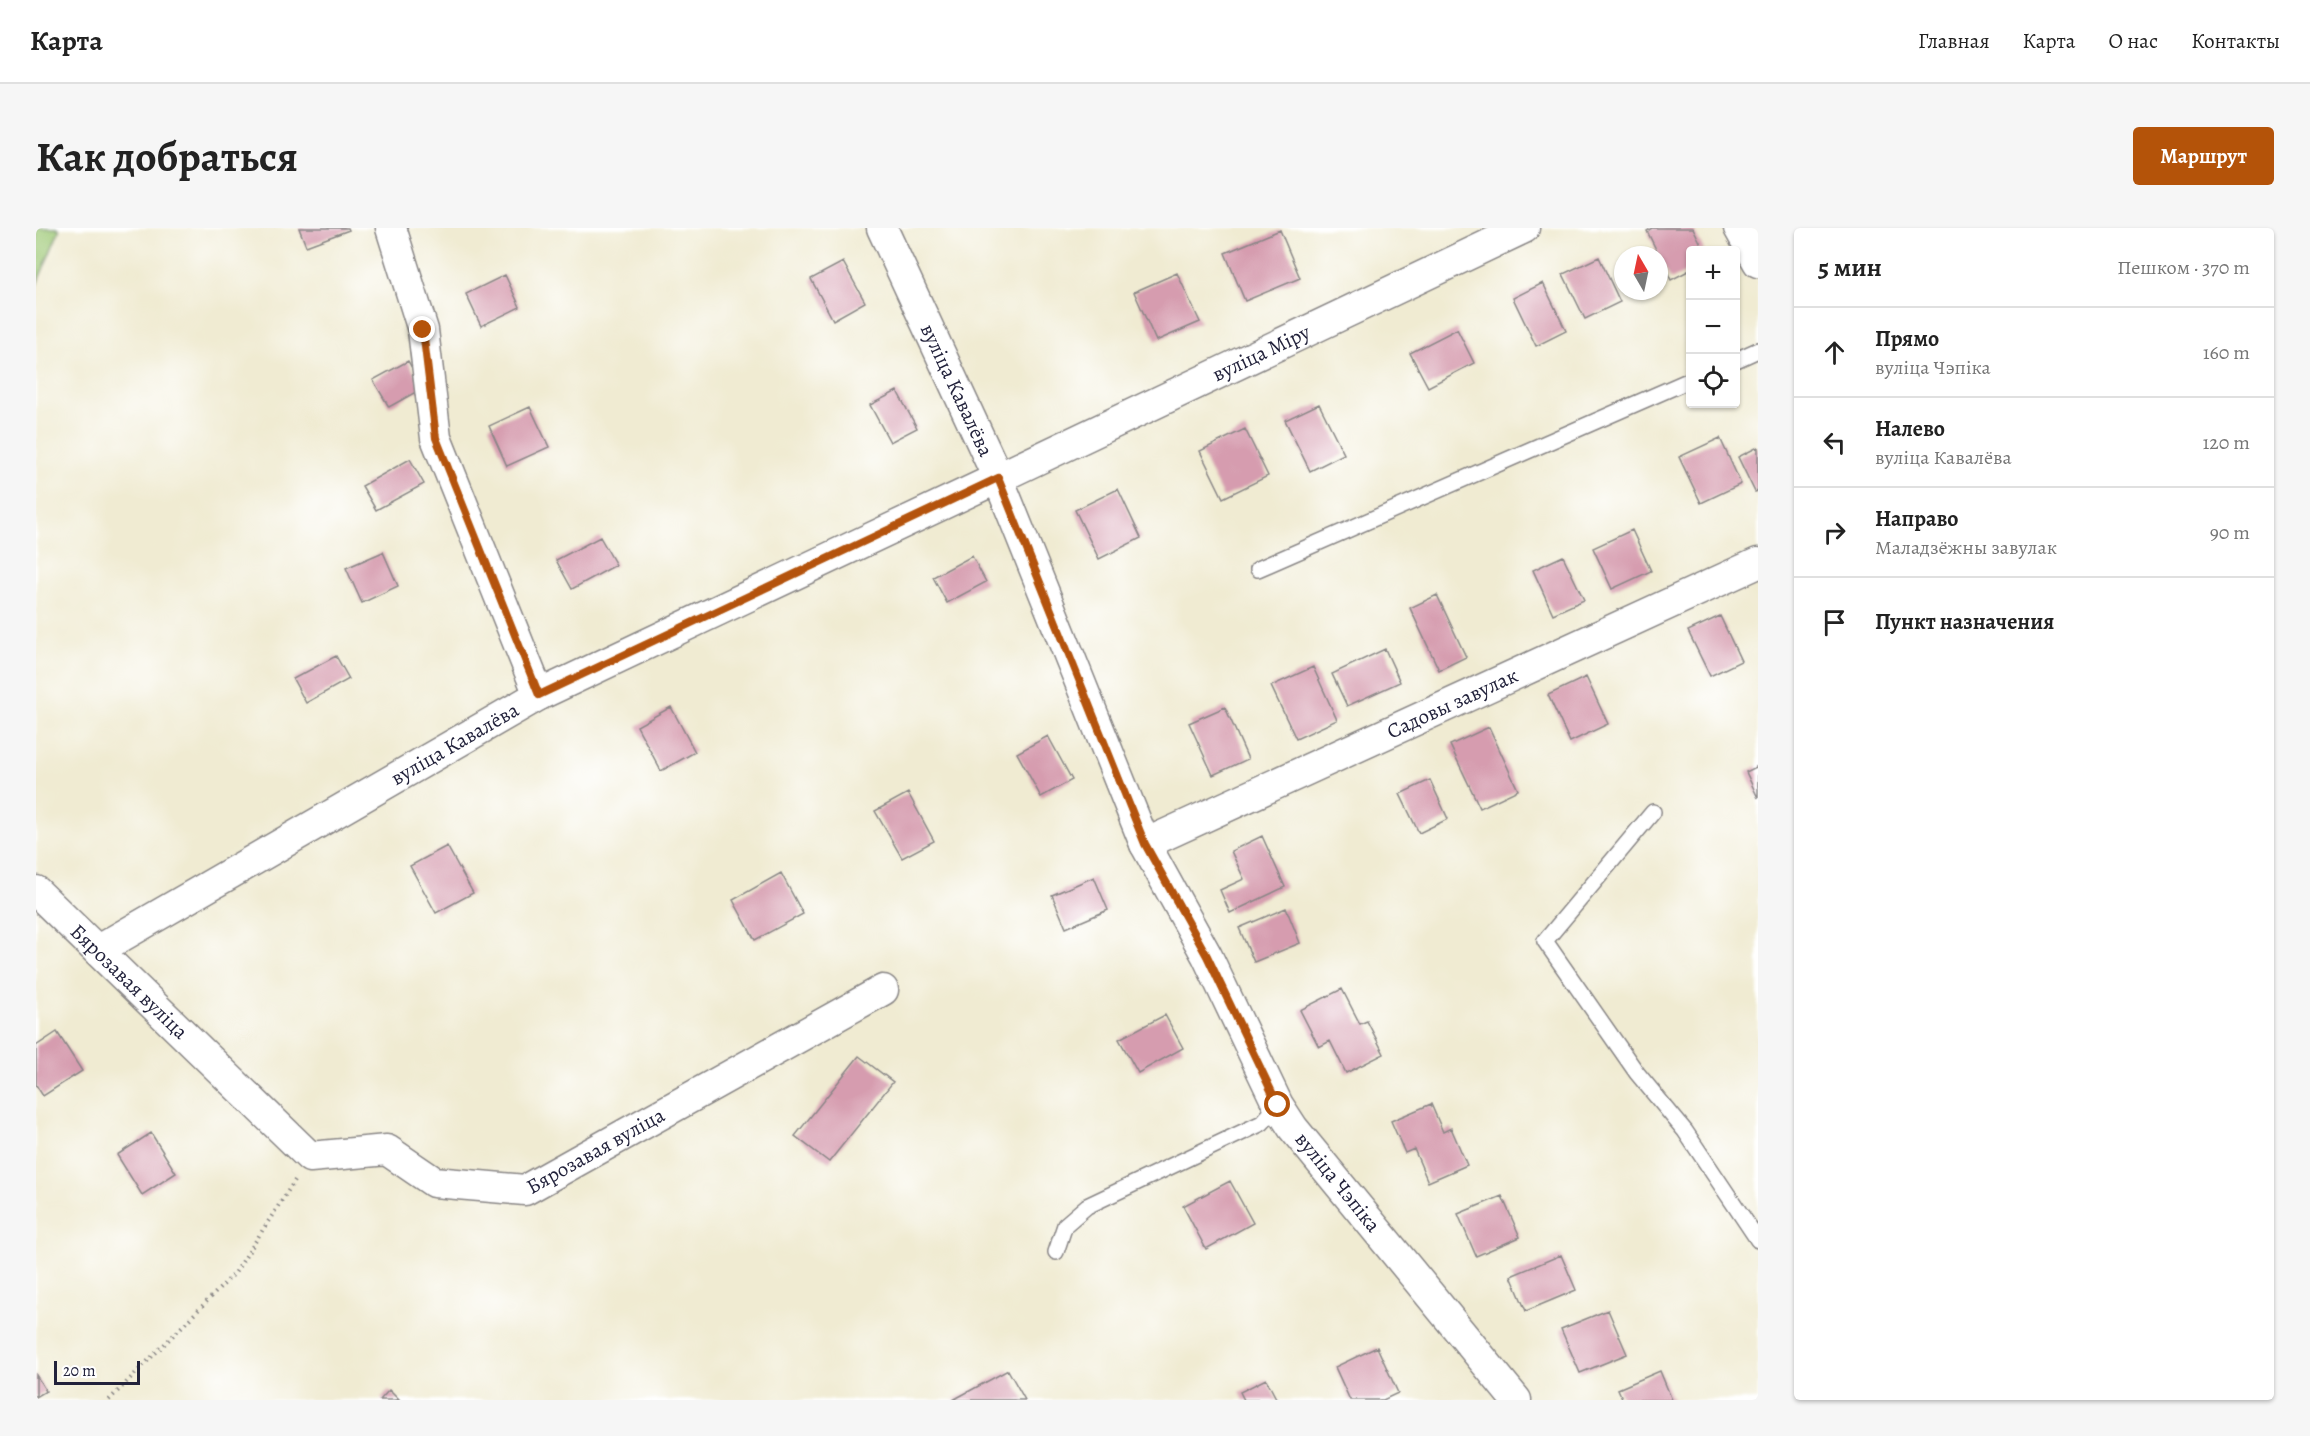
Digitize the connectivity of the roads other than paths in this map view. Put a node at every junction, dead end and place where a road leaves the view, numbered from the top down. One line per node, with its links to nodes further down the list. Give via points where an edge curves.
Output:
1 (391, 228): 12 (street, via 423,330 436,438)
2 (882, 228): 9 (street, вуліца Кавалёва)
3 (1524, 228): 9 (street, вуліца Міру)
4 (1739, 228): 5 (street)
5 (1758, 262)
6 (1758, 350): 7 (lane)
7 (1740, 358)
8 (1686, 382): 10 (lane)
9 (998, 478): 12 (street, вуліца Кавалёва); 14 (street, вуліца Чэпіка)
10 (1258, 569)
11 (1756, 570): 14 (street, Садовы завулак)
12 (539, 695): 16 (street, вуліца Кавалёва)
13 (1653, 812): 19 (lane, via 1545,941 1638,1073 1685,1131)
14 (1145, 844): 18 (street, вуліца Чэпіка, via 1207,956)
15 (36, 891): 16 (street, Бярозавая вуліца)
16 (98, 950): 17 (street, Бярозавая вуліца, via 310,1157 387,1150 434,1182 525,1190)
17 (883, 990)
18 (1278, 1105): 20 (lane, via 1262,1124 1087,1206 1065,1225); 21 (street, вуліца Чэпіка)
19 (1758, 1240)
20 (1056, 1252)
21 (1516, 1400)

